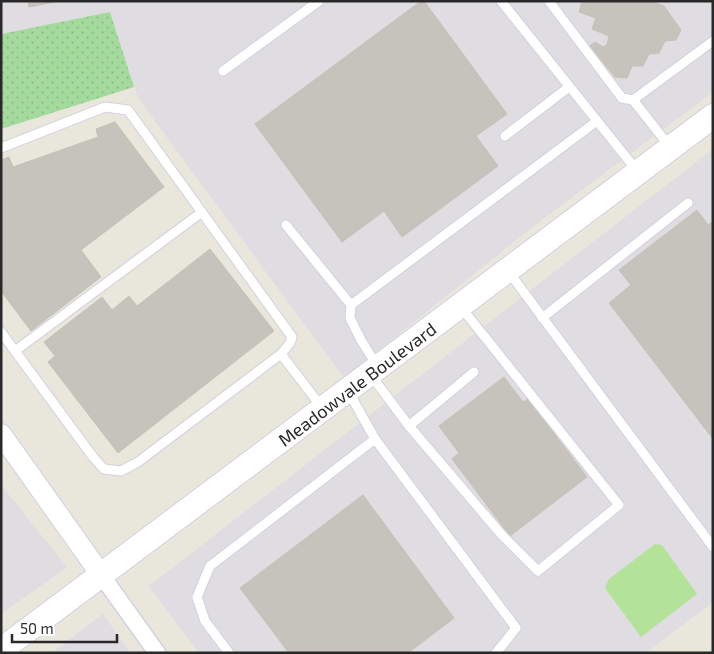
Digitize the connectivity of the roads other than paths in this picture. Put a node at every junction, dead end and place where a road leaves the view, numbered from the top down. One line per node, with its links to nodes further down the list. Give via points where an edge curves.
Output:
1 (319, 1): 5 (lane)
2 (501, 1): 6 (lane)
3 (549, 1): 7 (lane, via 622,98)
4 (713, 41): 7 (lane)
5 (223, 71)
6 (569, 87): 9 (lane); 10 (lane)
7 (633, 100): 12 (lane)
8 (713, 116): 12 (main road, Meadowvale Boulevard)
9 (597, 121): 13 (lane); 18 (lane)
10 (505, 136)
11 (1, 148): 15 (lane, via 105,107 128,110)
12 (671, 148): 13 (main road, Meadowvale Boulevard)
13 (638, 172): 17 (main road, Meadowvale Boulevard)
14 (688, 203): 20 (lane)
15 (202, 212): 22 (lane); 23 (lane, via 292,337)
16 (286, 226): 18 (lane)
17 (508, 270): 19 (main road, Meadowvale Boulevard); 20 (lane)
18 (351, 306): 24 (lane, via 350,318)
19 (460, 306): 24 (main road, Meadowvale Boulevard); 28 (lane, via 619,506 538,571 501,534)
20 (542, 318): 31 (lane)
21 (1, 332): 22 (lane)
22 (15, 351): 23 (lane, via 104,469 121,471 138,462)
23 (281, 354): 27 (lane)
24 (374, 371): 26 (main road, Meadowvale Boulevard); 28 (lane)
25 (474, 372): 28 (lane)
26 (347, 391): 27 (main road, Meadowvale Boulevard); 30 (lane)
27 (323, 409): 32 (main road, Meadowvale Boulevard)
28 (409, 426)
29 (1, 434): 32 (street)
30 (376, 440): 35 (lane, via 210,566 197,597 205,621); 36 (lane, via 516,628)
31 (713, 547)
32 (102, 576): 33 (main road, Meadowvale Boulevard); 34 (street)
33 (1, 650)
34 (157, 653)
35 (228, 653)
36 (496, 653)

